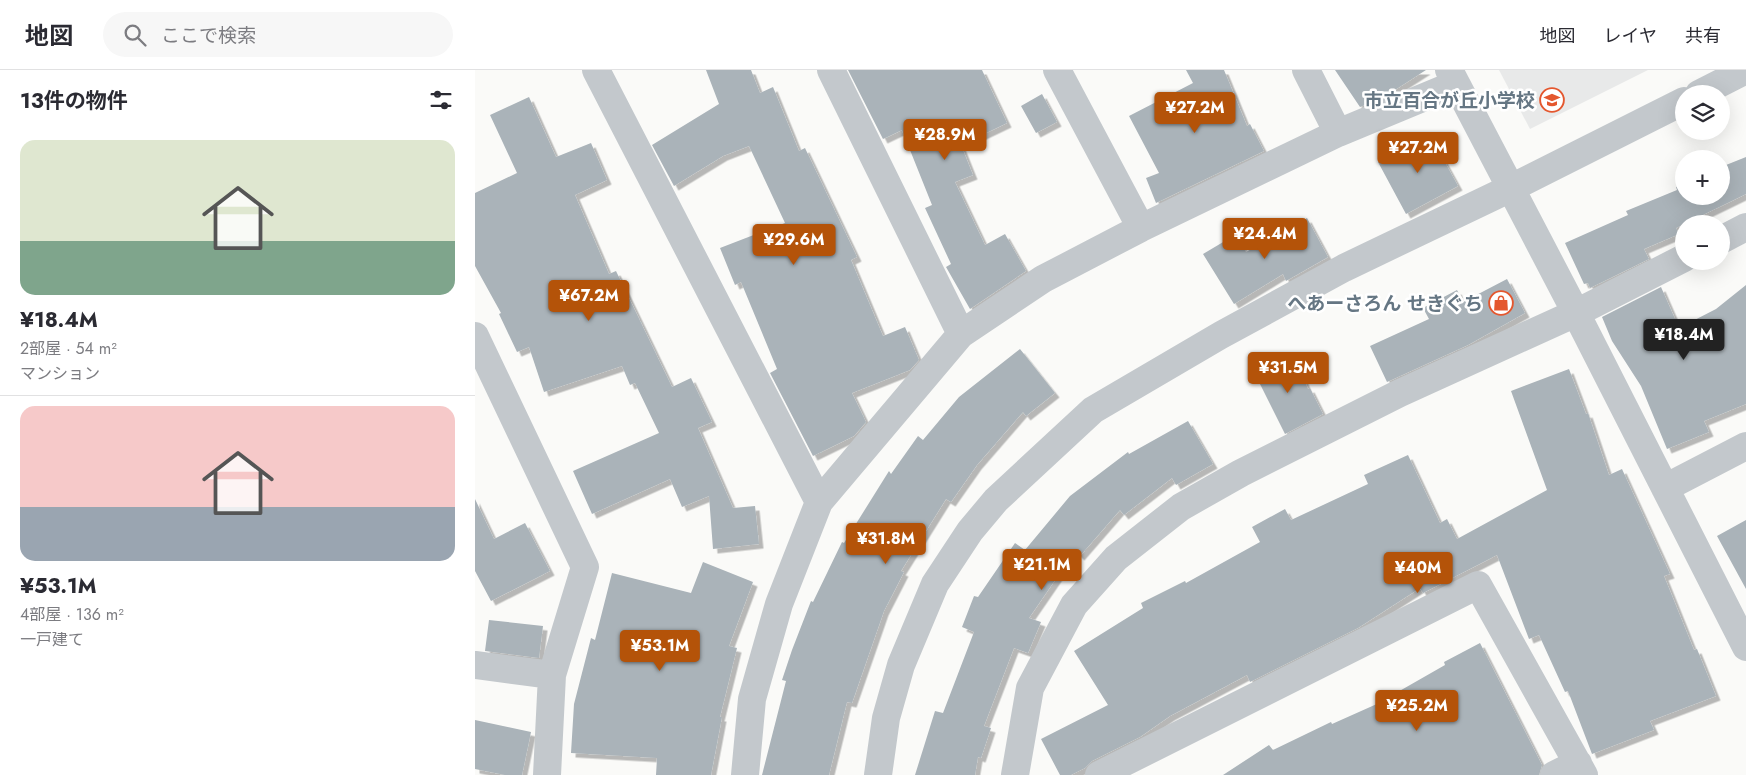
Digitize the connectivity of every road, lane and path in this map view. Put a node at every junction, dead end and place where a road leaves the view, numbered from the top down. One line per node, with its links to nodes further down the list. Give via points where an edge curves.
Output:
1 (595, 70): 20 (street)
2 (831, 70): 16 (street)
3 (1057, 70): 12 (street)
4 (1306, 70): 9 (street)
5 (1746, 70): 7 (street)
6 (1452, 77): 9 (street); 10 (street)
7 (1717, 85)
8 (1675, 106): 10 (street)
9 (1338, 133): 12 (street)
10 (1511, 188): 15 (street); 27 (street, via 1344,268 1093,410 996,500 970,530 935,584 901,665 886,718)
11 (1746, 227): 13 (street)
12 (1141, 228): 16 (street, via 1043,279)
13 (1730, 235)
14 (1675, 263): 15 (street)
15 (1576, 313): 19 (street); 28 (street, via 1400,393 1241,472 1181,507 1117,558 1074,605 1030,688)
16 (961, 334): 20 (street)
17 (475, 336): 23 (street, via 585,567)
18 (1746, 446): 19 (street)
19 (1665, 488): 21 (street)
20 (819, 502): 26 (street, via 779,604 752,699)
21 (1746, 647)
22 (475, 665): 23 (street)
23 (552, 675): 25 (street)
24 (1581, 769): 29 (street, via 1477,585); 30 (street)
25 (547, 775)
26 (745, 775)
27 (878, 775)
28 (1015, 775)
29 (1099, 775)
30 (1554, 775)

